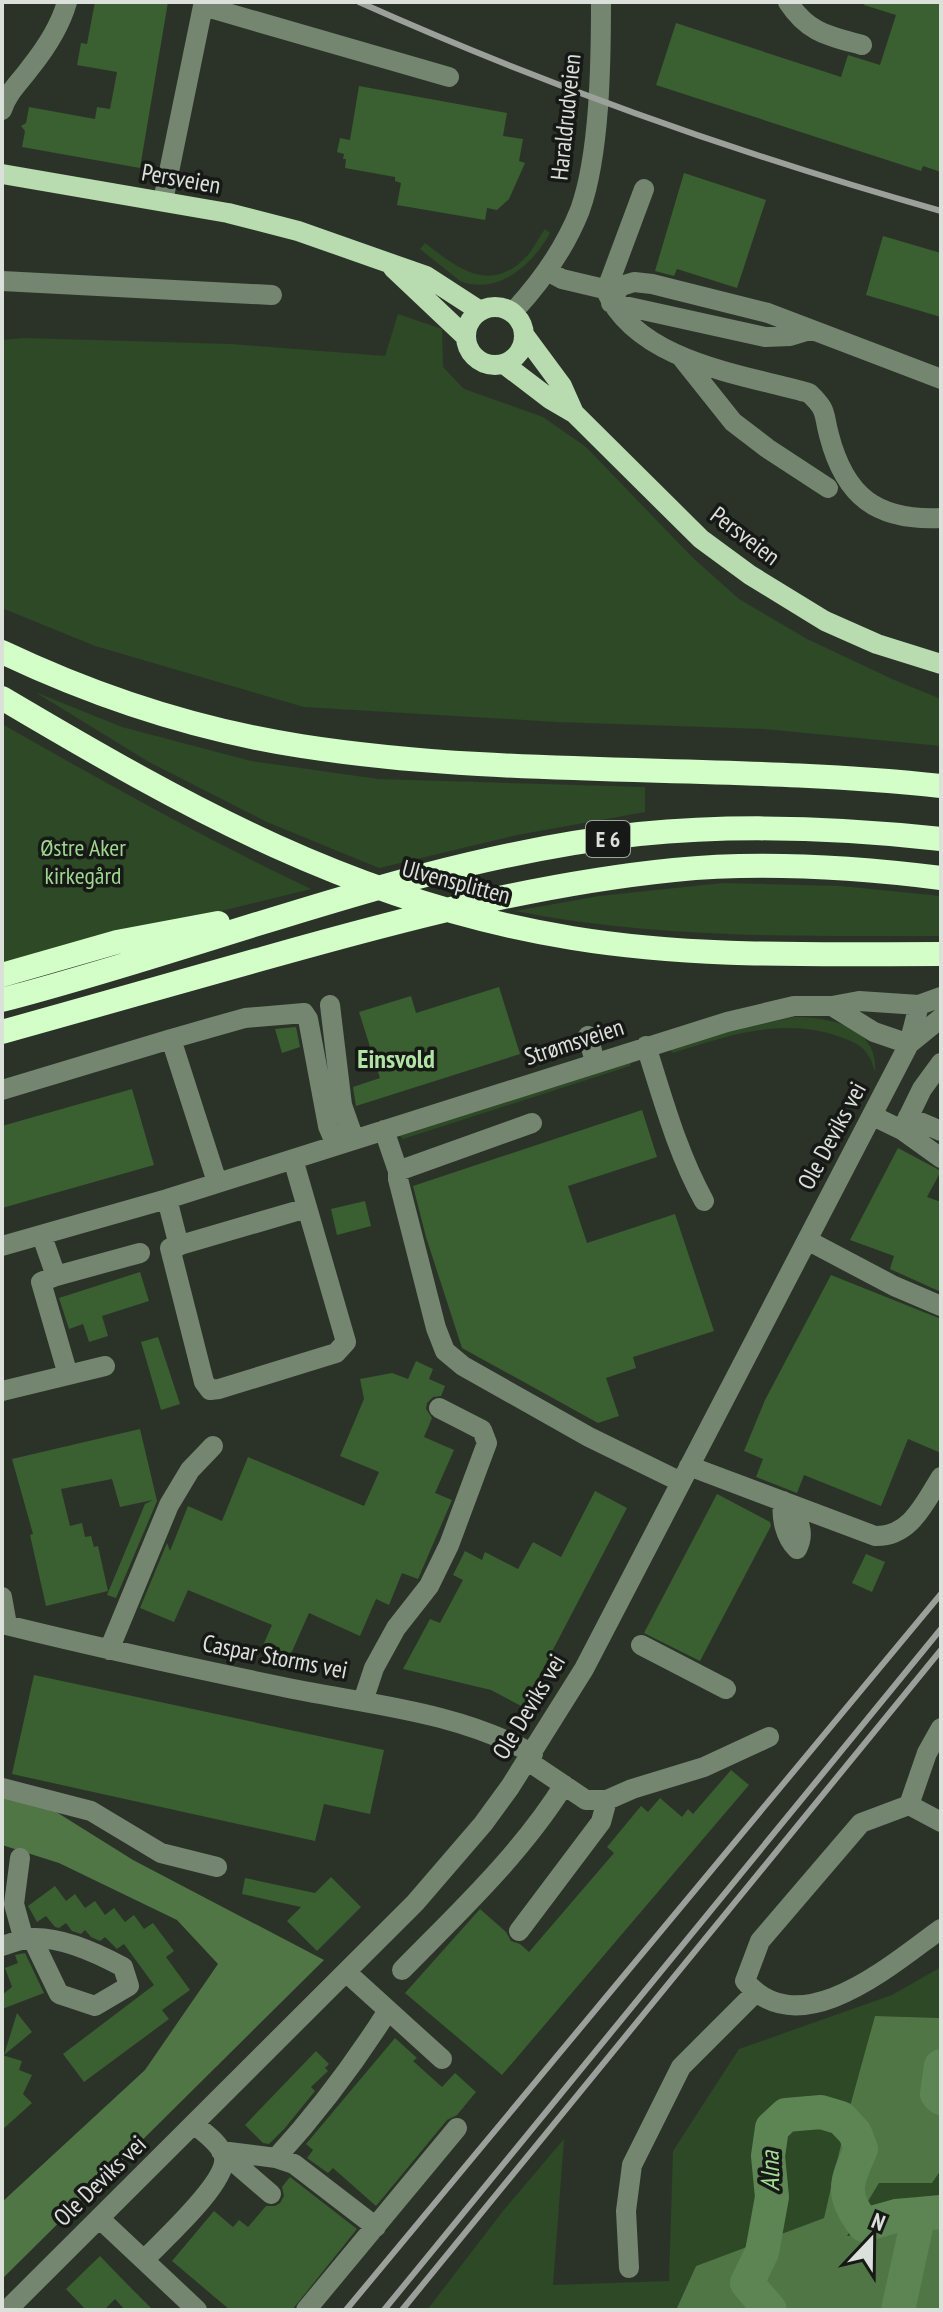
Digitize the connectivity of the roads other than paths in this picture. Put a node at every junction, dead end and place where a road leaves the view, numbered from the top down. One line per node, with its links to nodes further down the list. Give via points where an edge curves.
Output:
1 (67, 2): 6 (street, via 60,24)
2 (601, 2): 11 (street, Haraldrudveien, via 591,161 580,207)
3 (788, 2): 4 (street, via 820,33)
4 (862, 45)
5 (449, 77): 9 (street, via 203,6)
6 (2, 110)
7 (2, 174): 9 (main road, Persveien)
8 (644, 189): 14 (street)
9 (163, 201): 10 (main road, Persveien, via 298,231)
10 (391, 266): 15 (main road, Persveien, via 426,276); 18 (main road, Persveien)
11 (547, 271): 14 (street); 16 (street, Haraldrudveien)
12 (2, 281): 13 (street)
13 (272, 295)
14 (609, 297): 19 (street, via 634,326); 21 (street, via 646,296 810,330)
15 (480, 311): 16 (main road, via 497,306); 18 (main road, via 470,321)
16 (513, 312): 17 (main road)
17 (525, 336): 20 (main road, via 519,353); 22 (main road, Persveien, via 562,386)
18 (466, 337): 20 (main road, via 475,357)
19 (682, 358): 23 (street, via 733,422); 24 (street, via 809,393 824,407 838,462 847,483 861,497 887,511)
20 (504, 364): 22 (main road, Persveien)
21 (941, 379)
22 (574, 413): 26 (main road, Persveien, via 725,557 825,621)
23 (828, 488)
24 (941, 518)
25 (2, 652): 30 (highway, via 103,695 299,746 421,760 788,773)
26 (914, 657): 27 (main road, Persveien); 28 (main road, Persveien)
27 (941, 664)
28 (941, 671)
29 (2, 698): 34 (highway, Ulvensplitten, via 250,835 332,872 466,916 627,946)
30 (941, 786)
31 (941, 839): 33 (highway, E 6, via 786,828 637,835 486,861)
32 (941, 878): 42 (highway, E 6, via 749,867 677,870 542,888 348,935)
33 (283, 914): 35 (highway, E 6, via 117,942); 37 (highway, E 6)
34 (941, 954)
35 (2, 975)
36 (941, 997): 39 (street)
37 (2, 1000)
38 (330, 1005): 55 (street)
39 (919, 1005): 40 (street, Strømsveien, via 859,1001); 45 (street, Ole Deviks vei)
40 (832, 1006): 45 (street, via 874,1032); 46 (street, Strømsveien, via 794,1006)
41 (941, 1018): 45 (street)
42 (2, 1032)
43 (588, 1036): 47 (street)
44 (171, 1039): 49 (street); 55 (street, via 245,1018 304,1013 328,1126); 59 (street)
45 (909, 1044): 50 (street, Ole Deviks vei)
46 (646, 1046): 47 (street, Strømsveien); 61 (street, via 674,1136)
47 (595, 1062): 53 (street, Strømsveien)
48 (941, 1063): 52 (street)
49 (2, 1090)
50 (873, 1116): 52 (street); 64 (street, Ole Deviks vei)
51 (532, 1123): 58 (street)
52 (905, 1123): 54 (street); 56 (street)
53 (384, 1130): 55 (street, Strømsveien); 58 (street)
54 (941, 1131)
55 (345, 1142): 57 (street, Strømsveien)
56 (941, 1158)
57 (293, 1159): 59 (street, Strømsveien); 62 (street)
58 (398, 1171): 75 (street, via 445,1351 589,1437)
59 (217, 1182): 60 (street, Strømsveien)
60 (167, 1199): 63 (street, Strømsveien); 66 (street)
61 (704, 1201)
62 (307, 1208): 66 (street); 66 (street, via 346,1342 336,1353 219,1389 210,1390 204,1382 170,1253)
63 (42, 1236): 65 (street, Strømsveien); 68 (street)
64 (807, 1240): 69 (street); 75 (street, Ole Deviks vei)
65 (2, 1246)
66 (179, 1246)
67 (140, 1253): 68 (street)
68 (56, 1276): 71 (street, via 41,1282)
69 (941, 1306)
70 (105, 1366): 71 (street)
71 (68, 1375): 72 (street)
72 (2, 1391)
73 (439, 1408): 82 (street, via 482,1430 487,1443 449,1545 429,1586 396,1628)
74 (213, 1446): 80 (street, via 190,1470 169,1505)
75 (685, 1474): 76 (street, via 783,1501 875,1536 892,1536 914,1517); 85 (street, Ole Deviks vei, via 584,1669)
76 (941, 1477)
77 (2, 1597): 78 (street)
78 (5, 1624): 80 (street, Caspar Storms vei)
79 (641, 1645): 81 (street)
80 (109, 1650): 82 (street, Caspar Storms vei)
81 (726, 1689)
82 (363, 1701): 85 (street, Caspar Storms vei, via 496,1734)
83 (941, 1728): 89 (street)
84 (769, 1737): 88 (street, via 704,1767)
85 (531, 1757): 86 (street, Caspar Storms vei); 98 (street, Ole Deviks vei, via 448,1866)
86 (564, 1785): 88 (street, Caspar Storms vei, via 586,1800); 97 (street, via 490,1880)
87 (2, 1788): 92 (street, via 91,1811 161,1853)
88 (607, 1800): 94 (street, via 601,1822)
89 (909, 1805): 90 (street); 99 (street, via 861,1823 788,1906 760,1941 745,1981)
90 (941, 1822)
91 (20, 1858): 95 (street, via 14,1904)
92 (217, 1867)
93 (941, 1929): 99 (street, via 835,1999 789,2006)
94 (519, 1931)
95 (28, 1939): 95 (street, via 55,1940 105,1958 123,1967 129,1986 95,2006 59,1994); 96 (street)
96 (2, 1946)
97 (402, 1970)
98 (346, 1972): 100 (street); 102 (street, Ole Deviks vei)
99 (755, 1993): 110 (street, via 681,2067 632,2165 626,2211)
100 (387, 2012): 101 (street); 105 (street, via 351,2066)
101 (442, 2059)
102 (195, 2125): 104 (street); 107 (street, Ole Deviks vei)
103 (457, 2128): 108 (street)
104 (221, 2151): 105 (street); 106 (street); 109 (street, via 224,2162 217,2180)
105 (276, 2158): 108 (street, via 294,2164)
106 (271, 2194)
107 (99, 2218): 109 (street); 111 (street, Ole Deviks vei)
108 (376, 2227): 113 (street)
109 (145, 2259): 112 (street)
110 (629, 2268)
111 (13, 2308)
112 (197, 2310)
113 (306, 2310)

